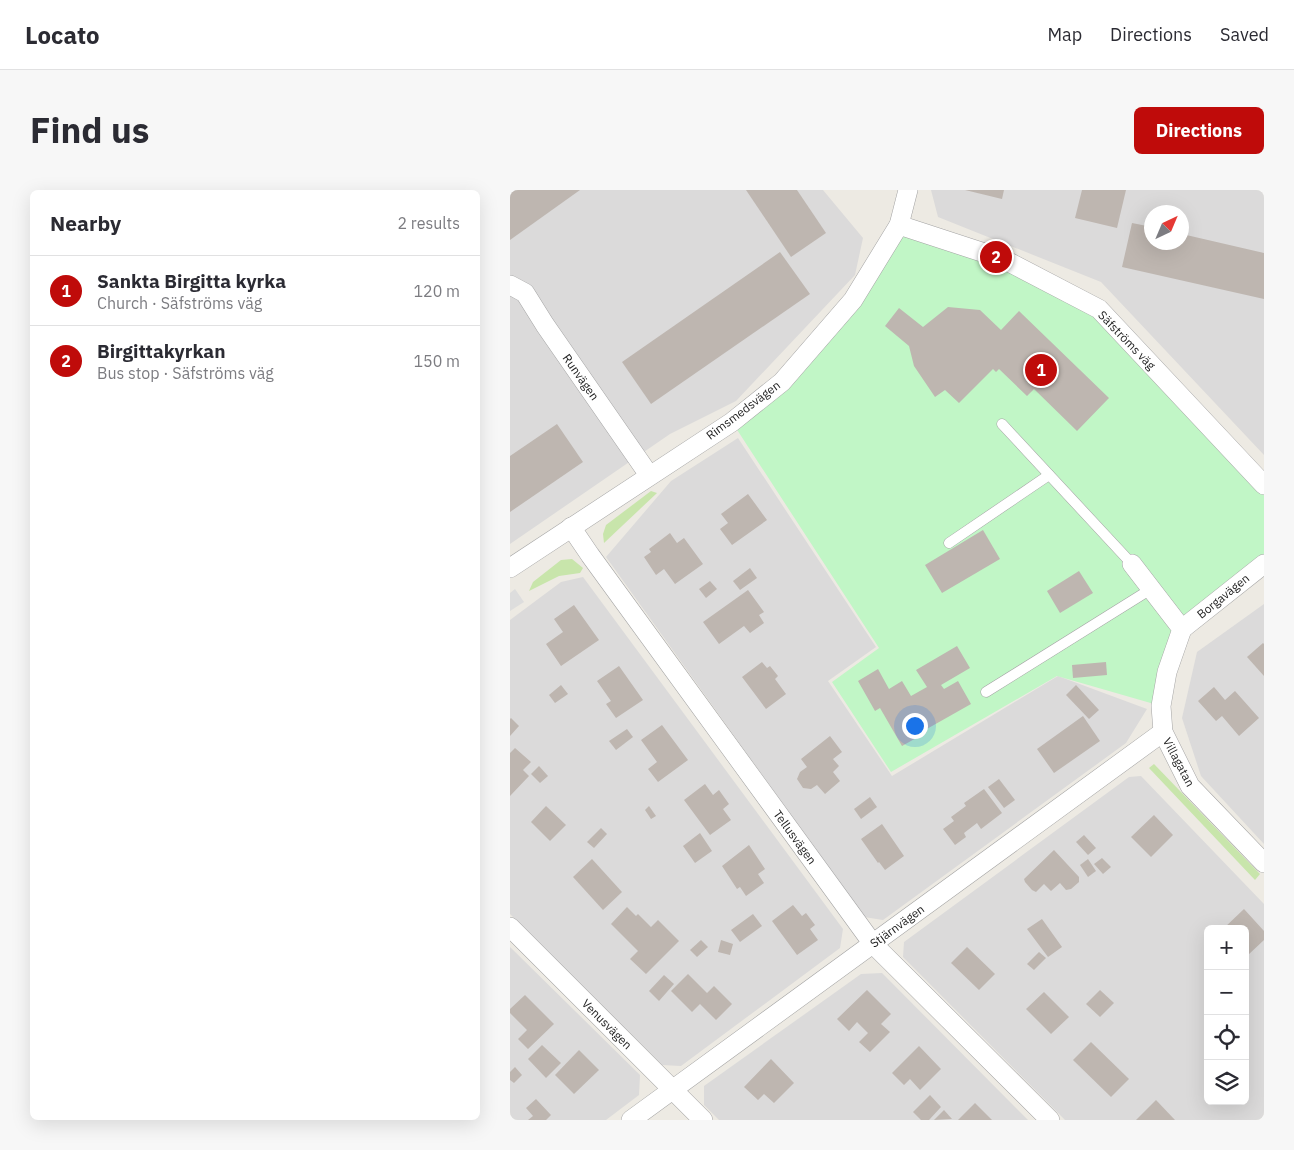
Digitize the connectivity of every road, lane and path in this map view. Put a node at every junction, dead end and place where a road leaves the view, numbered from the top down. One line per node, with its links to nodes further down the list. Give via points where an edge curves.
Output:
1 (908, 190): 2 (street, Rimsmedsvägen)
2 (899, 225): 5 (street, Rimsmedsvägen, via 853,300 782,382 732,422); 7 (street, Säfströms väg, via 1003,259 1099,309)
3 (510, 285): 5 (street, Runvägen, via 525,292)
4 (1002, 424): 6 (lane)
5 (649, 474): 8 (street, Rimsmedsvägen)
6 (1049, 475): 9 (lane); 10 (lane)
7 (1264, 485)
8 (571, 527): 12 (street, Rimsmedsvägen); 19 (street, Tellusvägen)
9 (949, 543)
10 (1132, 564): 13 (street)
11 (1264, 564): 14 (street, Borgavägen)
12 (510, 568)
13 (1151, 589): 14 (street); 15 (lane)
14 (1182, 629): 16 (street, Villagatan, via 1166,672 1161,706)
15 (986, 692)
16 (1163, 732): 17 (street, Villagatan, via 1190,786); 19 (street, Stjärnvägen)
17 (1264, 863)
18 (510, 927): 20 (street, Venusvägen)
19 (873, 944): 20 (street, Stjärnvägen); 23 (street, Tellusvägen)
20 (672, 1089): 21 (street, Stjärnvägen); 22 (street, Venusvägen)
21 (631, 1120)
22 (703, 1120)
23 (1050, 1120)

